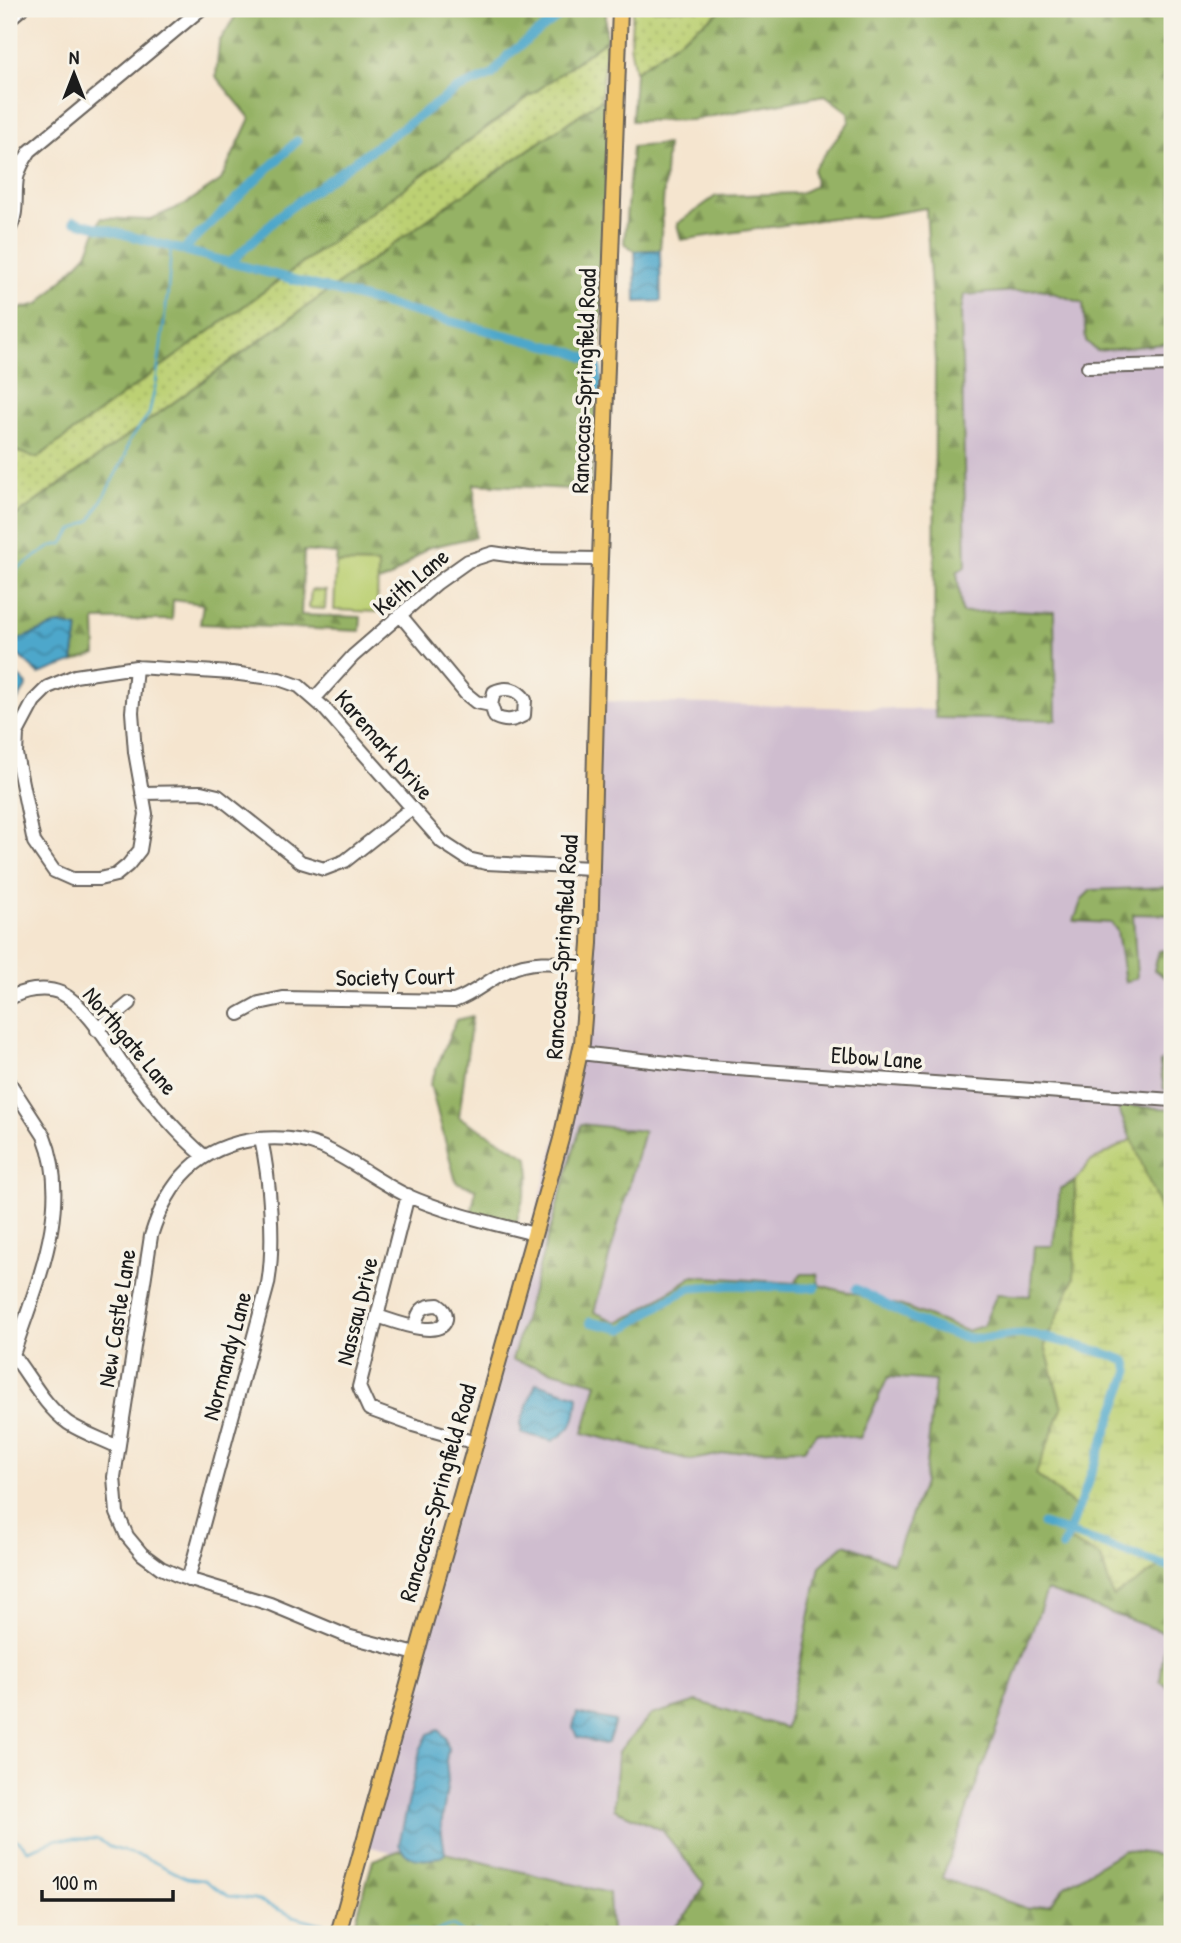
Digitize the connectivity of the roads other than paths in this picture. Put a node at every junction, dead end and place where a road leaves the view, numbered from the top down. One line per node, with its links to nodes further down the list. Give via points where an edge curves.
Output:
1 (21, 9): 4 (street)
2 (201, 9): 5 (street, via 30,151 17,179 16,209)
3 (620, 9): 8 (main road, Rancocas-Springfield Road)
4 (9, 19)
5 (9, 230)
6 (1171, 365): 7 (street)
7 (1088, 367)
8 (600, 559): 9 (street, Keith Lane, via 493,553 444,577); 15 (main road, Rancocas-Springfield Road)
9 (401, 616): 11 (street, Keith Lane, via 353,656); 12 (street, via 469,696)
10 (136, 667): 11 (street, Karemark Drive, via 267,677 299,686); 13 (street, Karemark Drive, via 132,712); 13 (street, Karemark Drive, via 75,676 48,687 34,701 17,733 16,754 34,842 54,871 72,879 116,875 128,865 140,850 146,814)
11 (315, 698): 14 (street, Karemark Drive)
12 (491, 705)
13 (142, 793): 14 (street, via 218,796 301,862 324,869 345,861)
14 (412, 807): 15 (street, Karemark Drive, via 442,842 468,859)
15 (592, 869): 16 (main road, Rancocas-Springfield Road)
16 (589, 965): 19 (street, Society Court, via 522,965 454,1001 283,998); 21 (main road, Rancocas-Springfield Road)
17 (9, 999): 20 (street, Northgate Lane, via 24,991 61,993)
18 (130, 1003): 20 (street)
19 (239, 1013)
20 (97, 1030): 25 (street, Northgate Lane, via 137,1084)
21 (580, 1054): 23 (street, Elbow Lane); 27 (main road, Rancocas-Springfield Road)
22 (9, 1082): 30 (street, via 44,1136 55,1189 49,1243)
23 (1172, 1100)
24 (261, 1139): 25 (street, New Castle Lane); 26 (street, New Castle Lane, via 296,1140 321,1147); 33 (street, Normandy Lane, via 270,1223 268,1284)
25 (204, 1156): 32 (street, New Castle Lane, via 173,1188 151,1236)
26 (408, 1195): 27 (street, New Castle Lane); 28 (street, Nassau Drive)
27 (534, 1234): 31 (main road, Rancocas-Springfield Road)
28 (377, 1316): 29 (street); 31 (street, Nassau Drive, via 359,1387 369,1409)
29 (415, 1326)
30 (11, 1352): 32 (street, via 61,1417)
31 (476, 1443): 34 (main road, Rancocas-Springfield Road)
32 (118, 1447): 33 (street, New Castle Lane, via 115,1501 127,1535 151,1562)
33 (188, 1580): 34 (street, New Castle Lane, via 270,1604 348,1636)
34 (416, 1654): 35 (main road, Rancocas-Springfield Road)
35 (338, 1934)

